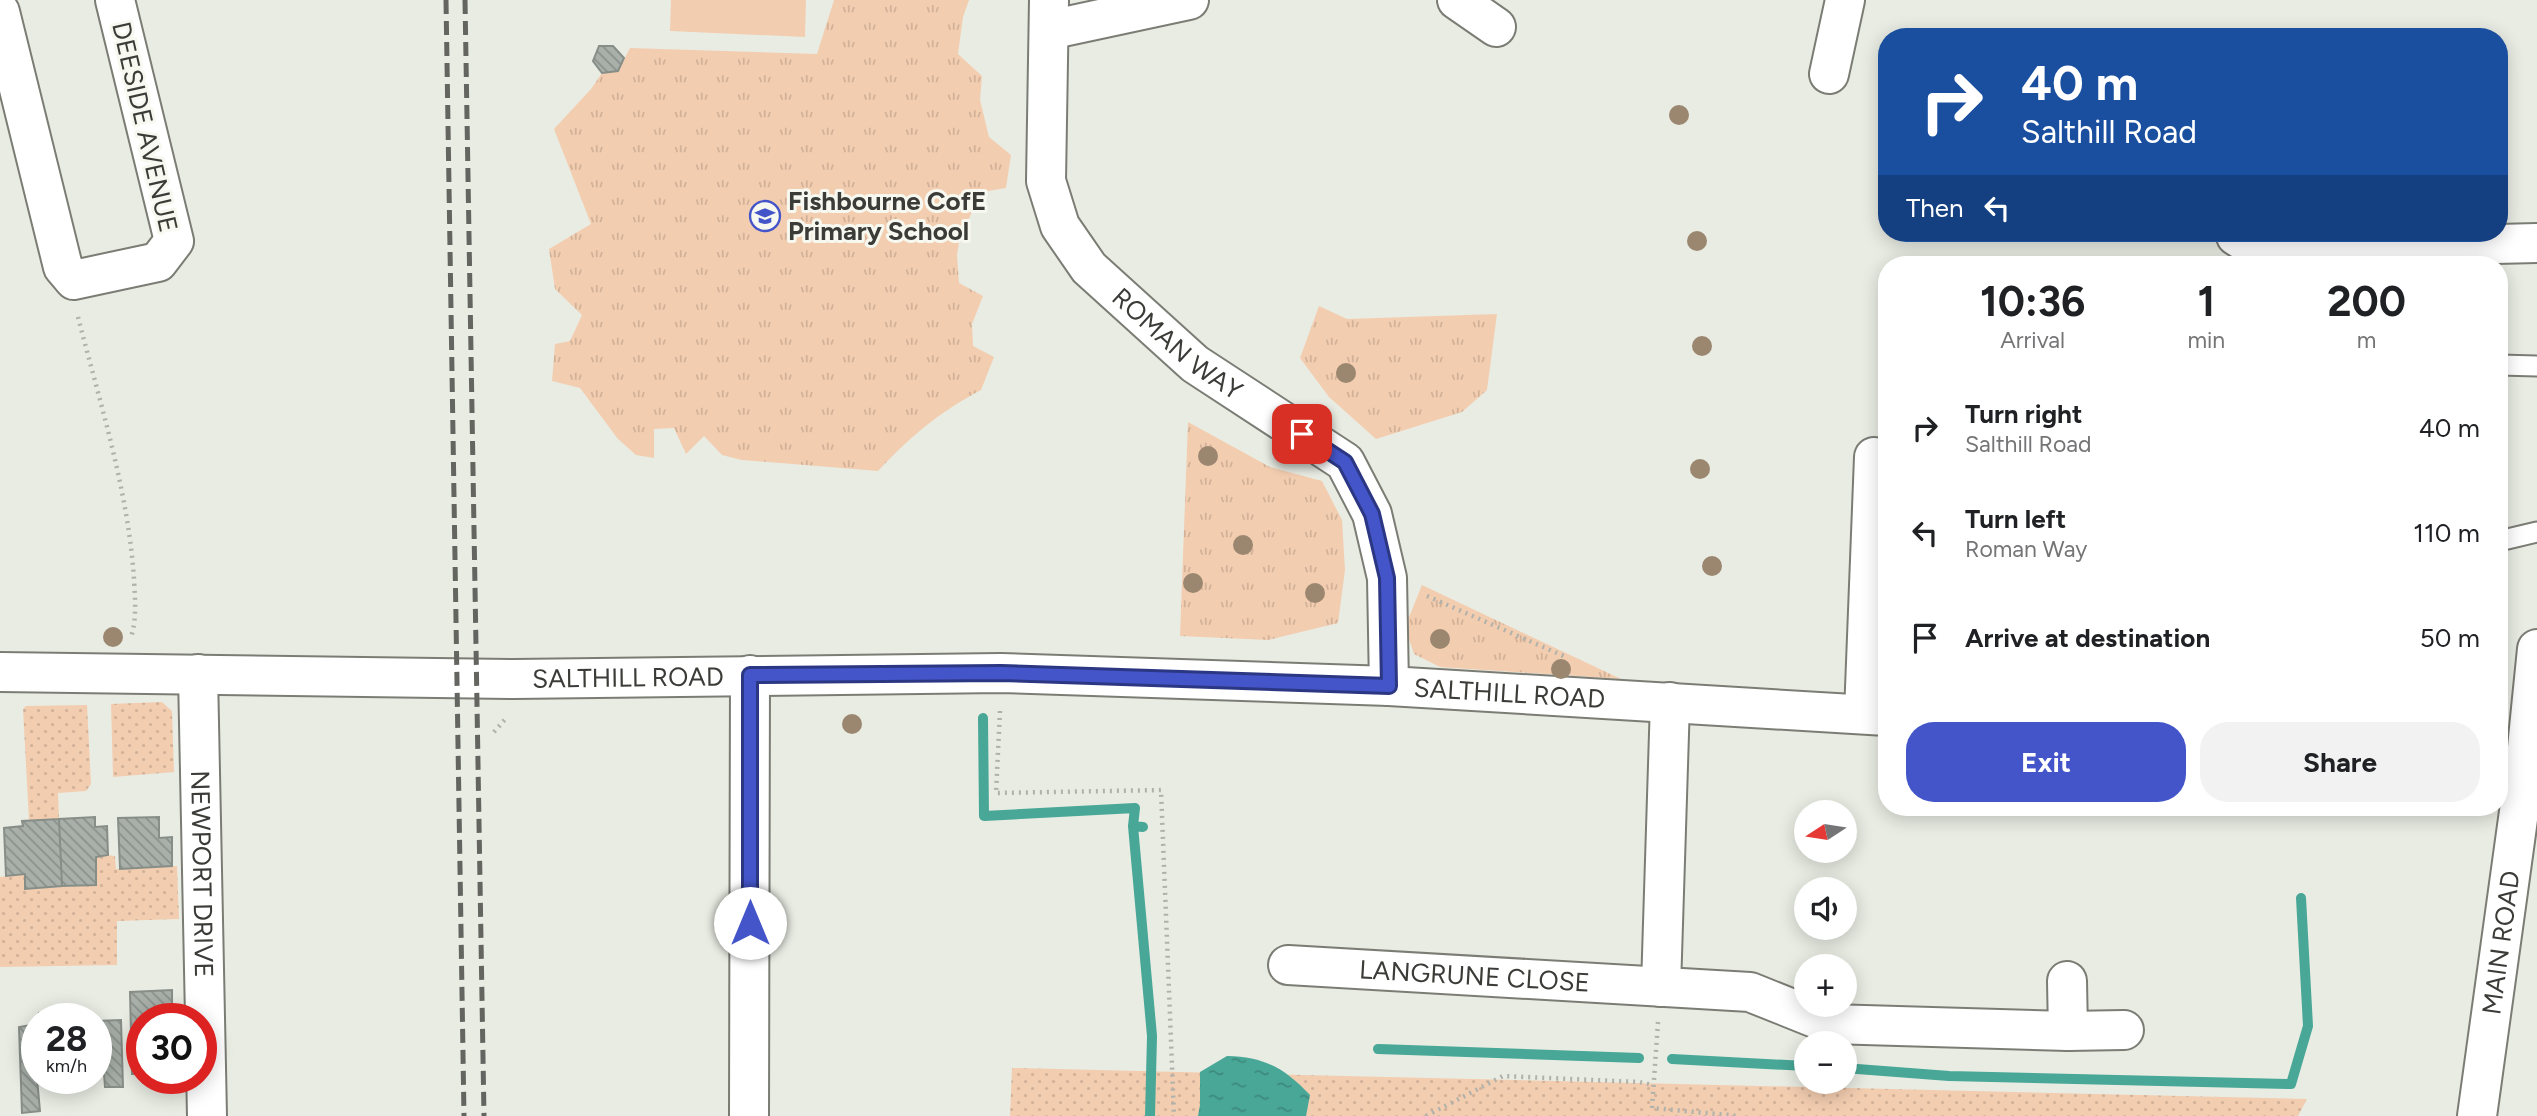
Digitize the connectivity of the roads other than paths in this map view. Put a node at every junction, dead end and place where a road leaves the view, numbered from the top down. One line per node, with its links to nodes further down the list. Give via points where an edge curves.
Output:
1 (115, 0): 5 (street, DEESIDE AVENUE, via 174,241 158,262 74,280 63,267)
2 (1188, 0): 6 (street)
3 (1457, 0): 7 (street)
4 (1845, 0): 8 (street)
5 (0, 12)
6 (1049, 15): 20 (street, ROMAN WAY, via 1046,181 1060,226 1089,268 1195,363 1345,462 1372,514 1387,578)
7 (1496, 27)
8 (1829, 74)
9 (2245, 242): 10 (street, via 2258,250)
10 (2537, 243)
11 (2508, 365): 12 (lane)
12 (2537, 366)
13 (2537, 532): 14 (lane)
14 (2508, 539)
15 (1878, 558): 22 (street)
16 (2537, 649): 23 (street, MAIN ROAD)
17 (0, 672): 18 (street, SALTHILL ROAD)
18 (198, 674): 19 (street, SALTHILL ROAD, via 514,679); 31 (street, NEWPORT DRIVE)
19 (750, 675): 20 (street, SALTHILL ROAD, via 1001,673); 32 (street)
20 (1389, 686): 21 (street, SALTHILL ROAD)
21 (1670, 702): 22 (street, SALTHILL ROAD); 28 (street)
22 (1875, 715)
23 (2512, 767): 24 (street, MAIN ROAD)
24 (2508, 807)
25 (2507, 816): 33 (street, MAIN ROAD)
26 (1288, 965): 28 (street, LANGRUNE CLOSE)
27 (2067, 981): 30 (street)
28 (1661, 987): 30 (street, LANGRUNE CLOSE, via 1750,992 1830,1024)
29 (2124, 1030): 30 (street, LANGRUNE CLOSE)
30 (2068, 1031)
31 (207, 1116)
32 (749, 1116)
33 (2477, 1116)

